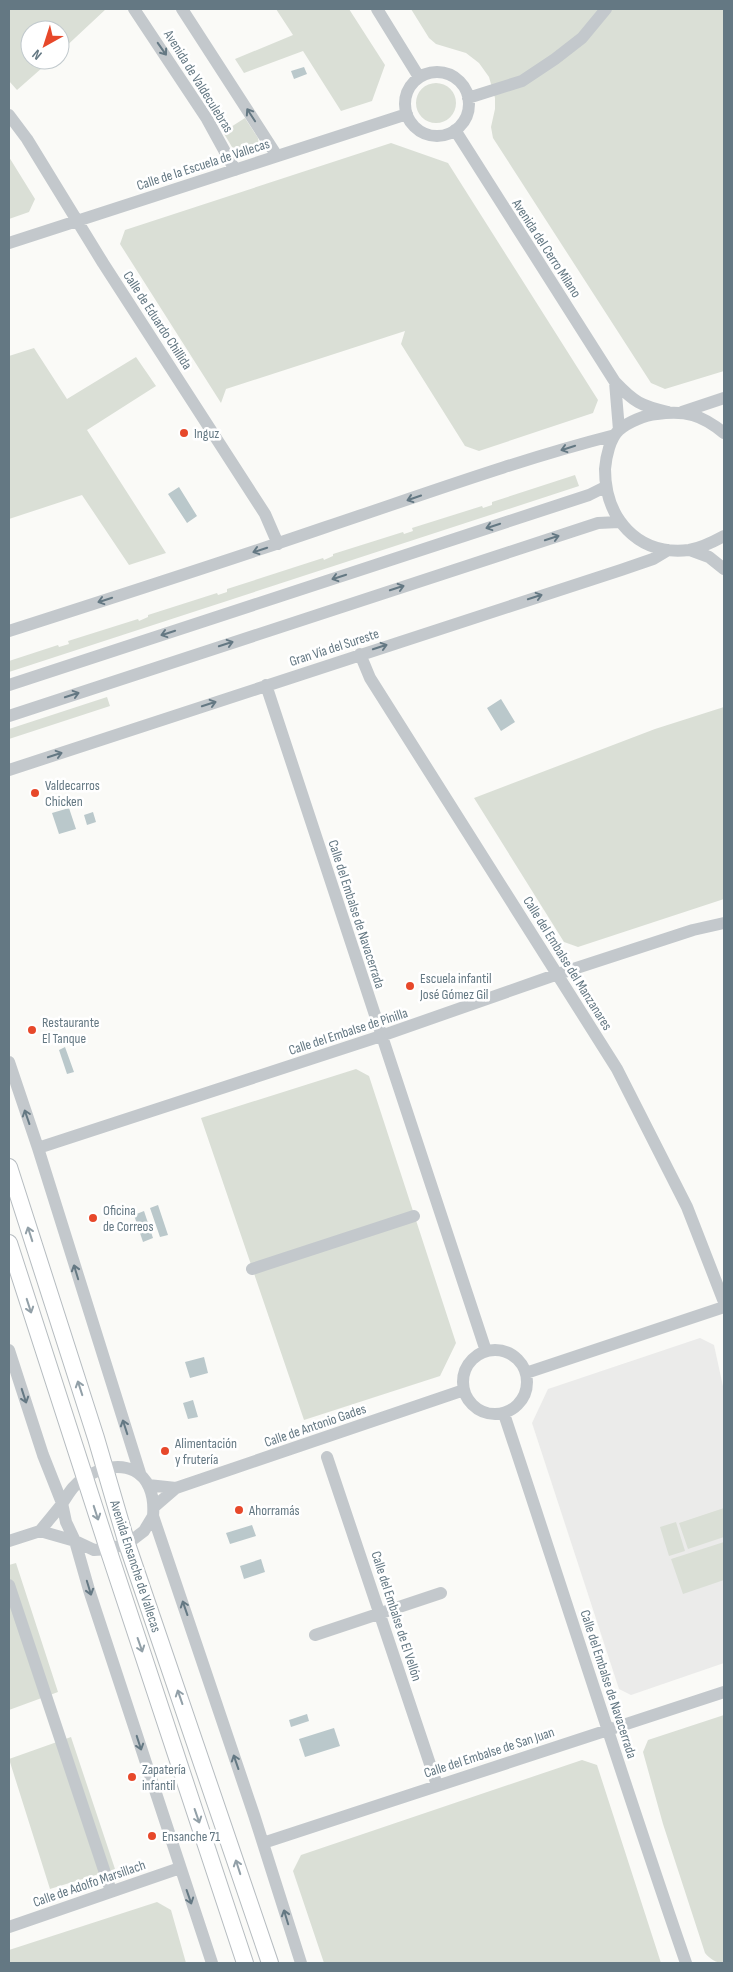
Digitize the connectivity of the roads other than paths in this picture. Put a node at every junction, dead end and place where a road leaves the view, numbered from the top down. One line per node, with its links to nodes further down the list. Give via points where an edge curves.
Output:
1 (134, 9): 11 (street, Avenida de Valdeculebras, one-way to 11, via 207,119)
2 (182, 9): 10 (street, Avenida de Valdeculebras, one-way to 2)
3 (377, 9): 5 (street)
4 (606, 9): 6 (street, via 582,38 522,81)
5 (419, 77): 6 (street, via 439,72 449,75 458,80); 7 (street, via 407,94)
6 (468, 98): 9 (street, via 466,116)
7 (406, 114): 9 (street, via 418,130 427,134 446,135); 10 (street, Calle de la Escuela de Vallecas)
8 (9, 115): 12 (street, Calle de Eduardo Chillida)
9 (455, 130): 14 (street, Avenida del Cerro Milano)
10 (277, 156): 11 (street, Calle de la Escuela de Vallecas)
11 (235, 170): 12 (street, Calle de la Escuela de Vallecas)
12 (78, 221): 13 (street, Calle de la Escuela de Vallecas); 22 (street, Calle de Eduardo Chillida, via 264,514)
13 (9, 243)
14 (615, 382): 16 (street, Avenida del Cerro Milano, via 646,407); 17 (street, Avenida del Cerro Milano)
15 (724, 398): 16 (street)
16 (674, 412): 17 (street, via 652,414); 18 (street, Avenida del Cerro Milano, via 688,413 709,421)
17 (617, 433): 19 (street, via 606,458); 22 (street, one-way to 22, via 459,482)
18 (724, 433)
19 (605, 486): 20 (street); 28 (street, one-way to 28, via 579,498)
20 (619, 522): 23 (street, via 639,540); 30 (street, one-way to 20, via 598,523)
21 (724, 536): 24 (street)
22 (278, 544): 26 (street, one-way to 26)
23 (668, 550): 24 (street); 27 (street, Gran Vía del Sureste, one-way to 23, via 621,570)
24 (690, 550): 25 (street, via 709,557)
25 (724, 569)
26 (9, 631)
27 (360, 654): 29 (street, Gran Vía del Sureste); 33 (street, Calle del Embalse del Manzanares, via 373,682)
28 (9, 685)
29 (266, 685): 31 (street, Gran Vía del Sureste, one-way to 29); 34 (street, Calle del Embalse de Navacerrada)
30 (9, 716)
31 (9, 770)
32 (723, 926): 33 (street, Calle del Embalse de Pinilla, via 693,930)
33 (558, 974): 34 (street, Calle del Embalse de Pinilla); 41 (street, Calle del Embalse del Manzanares, via 618,1069 688,1207)
34 (381, 1036): 36 (street, Calle del Embalse de Pinilla); 44 (street, Calle del Embalse de Navacerrada)
35 (9, 1062): 36 (street, one-way to 35)
36 (38, 1148): 50 (street, one-way to 36)
37 (9, 1167): 49 (main road, Avenida Ensanche de Vallecas, one-way to 37)
38 (414, 1216): 40 (street)
39 (9, 1243): 51 (main road, Avenida Ensanche de Vallecas, one-way to 51)
40 (252, 1269)
41 (724, 1302)
42 (724, 1307): 45 (street)
43 (9, 1350): 54 (street, one-way to 54)
44 (486, 1351): 45 (street, via 498,1350 514,1356); 46 (street, via 472,1360 464,1374)
45 (526, 1373): 47 (street, via 527,1387 523,1398)
46 (464, 1390): 47 (street, via 469,1400 482,1411); 53 (street, Calle de Antonio Gades)
47 (504, 1414): 66 (street, Calle del Embalse de Navacerrada)
48 (327, 1457): 63 (street, Calle del Embalse de El Vellón)
49 (105, 1468): 50 (street, via 125,1466); 51 (street); 59 (main road, Avenida Ensanche de Vallecas)
50 (140, 1473): 52 (street)
51 (84, 1478): 54 (street, via 68,1491); 60 (main road, Avenida Ensanche de Vallecas, one-way to 60)
52 (148, 1485): 53 (street, Calle de Antonio Gades); 55 (street)
53 (176, 1488): 55 (street, Calle de Antonio Gades)
54 (62, 1503): 56 (street); 57 (street)
55 (154, 1511): 59 (street, Calle de Antonio Gades, via 144,1531); 68 (street, one-way to 55)
56 (40, 1531): 57 (street, Calle de Antonio Gades); 58 (street)
57 (75, 1541): 60 (street, Calle de Antonio Gades, via 94,1550); 69 (street, one-way to 69)
58 (9, 1542)
59 (127, 1544): 60 (street, Calle de Antonio Gades); 74 (main road, Avenida Ensanche de Vallecas, one-way to 59)
60 (108, 1550): 73 (main road, Avenida Ensanche de Vallecas, one-way to 73)
61 (9, 1585): 70 (street)
62 (441, 1593): 63 (street)
63 (380, 1613): 64 (street); 67 (street, Calle del Embalse de El Vellón)
64 (315, 1635)
65 (724, 1692): 66 (street, Calle del Embalse de San Juan)
66 (607, 1729): 67 (street, Calle del Embalse de San Juan); 76 (street, Calle del Embalse de Navacerrada)
67 (437, 1785): 68 (street, Calle del Embalse de San Juan)
68 (263, 1843): 75 (street, one-way to 68)
69 (180, 1868): 70 (street, Calle de Adolfo Marsillach); 72 (street, one-way to 72)
70 (111, 1891): 71 (street, Calle de Adolfo Marsillach)
71 (9, 1926)
72 (212, 1963)
73 (245, 1963)
74 (270, 1963)
75 (301, 1963)
76 (686, 1963)

